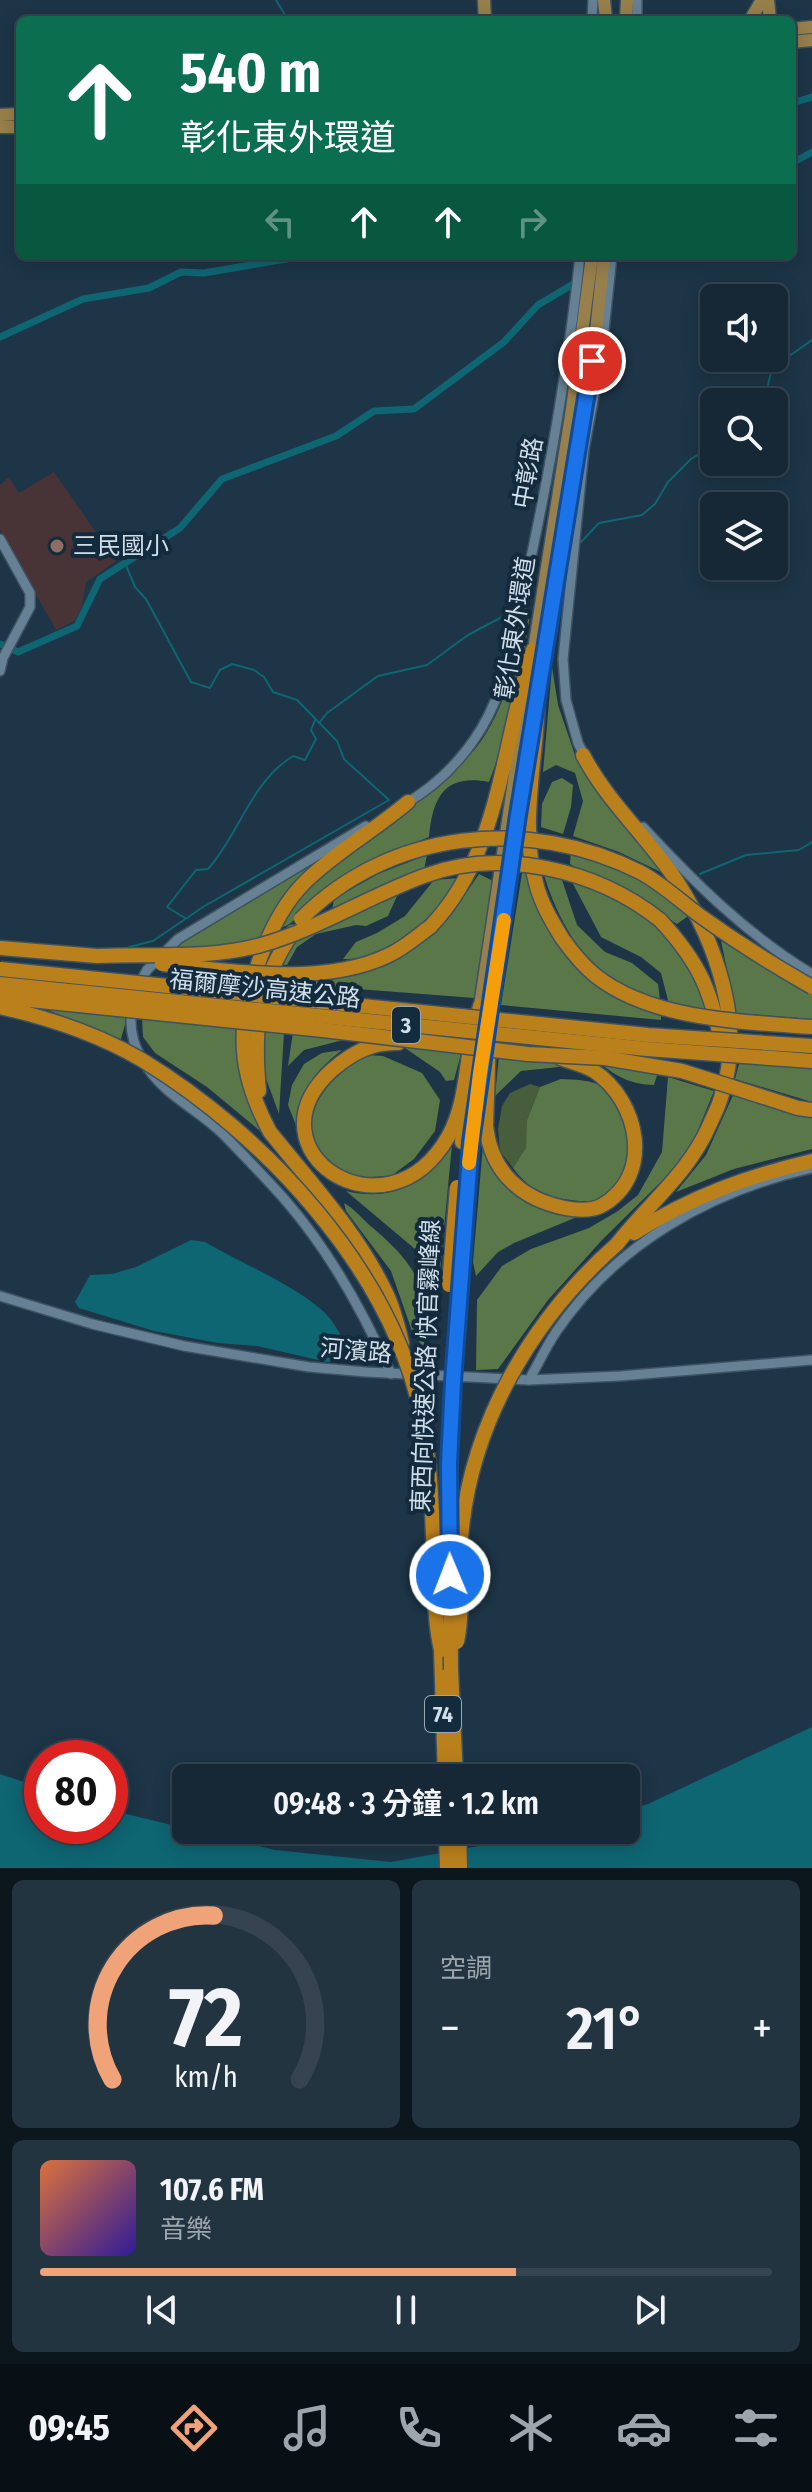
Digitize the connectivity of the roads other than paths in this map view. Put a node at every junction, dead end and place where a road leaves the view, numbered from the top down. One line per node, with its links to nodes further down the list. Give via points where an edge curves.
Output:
1 (580, 260): 10 (street, 中彰路, via 540,522 501,684 482,728 463,755)
2 (591, 260): 6 (main road, 彰化東外環道)
3 (604, 260): 8 (main road, 彰化東外環道)
4 (611, 260): 9 (street, via 584,450 563,659 566,700)
5 (0, 539): 7 (street, via 31,601)
6 (533, 650): 12 (highway, bridge, via 480,848 466,880 430,927 388,956 339,971 263,973); 19 (main road, 彰化東外環道)
7 (0, 671)
8 (538, 693): 19 (main road, 彰化東外環道); 20 (highway, bridge, via 530,853 545,910 562,938 597,977 639,1000 685,1014)
9 (583, 755): 14 (street, via 681,868 750,931); 25 (highway, via 678,883 701,925 730,1021)
10 (408, 802): 27 (highway, via 303,883 273,929 254,976 243,1033 247,1076); 35 (street, 中彰路, via 178,939 147,970 130,1018 137,1052 157,1081 217,1128 311,1234 361,1310)
11 (0, 948): 12 (highway)
12 (97, 956): 25 (highway, bridge, via 192,956 258,946 454,867 540,868 590,879 660,920 694,962 709,993 723,1051)
13 (0, 969): 22 (highway, 福爾摩沙高速公路 / 3, bridge)
14 (812, 974)
15 (0, 984): 24 (highway, 福爾摩沙高速公路 / 3, bridge)
16 (812, 987): 27 (highway, bridge, via 642,873 564,843 466,838 437,844 360,874 301,919 276,959 260,1001)
17 (0, 997): 21 (highway, bridge)
18 (0, 1007): 34 (highway, bridge, via 50,1019 141,1060 190,1092 251,1144 297,1189 361,1272)
19 (485, 1008): 21 (highway, bridge, via 473,1031 457,1117 436,1155 410,1176 392,1182 353,1184 324,1169 305,1132 311,1099 328,1074 373,1045); 23 (highway, bridge, via 487,1142 495,1160 532,1198 585,1210 600,1207 627,1180 637,1152 628,1112 593,1070); 28 (highway, 東西向快速公路 快官霧峰線 / 74)
20 (812, 1027)
21 (433, 1043): 23 (highway, bridge)
22 (812, 1046)
23 (528, 1054): 26 (highway, bridge, via 605,1058 682,1071)
24 (812, 1061)
25 (722, 1094): 31 (highway, via 695,1153)
26 (812, 1110)
27 (261, 1115): 34 (highway, bridge, via 379,1279 394,1313)
28 (466, 1142): 37 (highway, 東西向快速公路 快官霧峰線 / 74, bridge, via 451,1261 441,1444); 38 (highway, 東西向快速公路 快官霧峰線 / 74, bridge, via 449,1464)
29 (812, 1161): 31 (highway, via 704,1194)
30 (812, 1168): 36 (street, via 733,1192 656,1232 583,1298)
31 (617, 1244): 38 (highway, bridge, via 553,1309 491,1417 468,1488 461,1539 461,1619)
32 (0, 1296): 35 (street, 河濱路, via 184,1346 309,1367)
33 (812, 1360): 36 (street, 河濱路)
34 (405, 1363): 37 (highway, bridge, via 425,1437 434,1623)
35 (391, 1374): 36 (street, 河濱路)
36 (529, 1380)
37 (441, 1650): 39 (highway, 東西向快速公路 快官霧峰線 / 74)
38 (451, 1670): 40 (highway, 東西向快速公路 快官霧峰線 / 74)
39 (445, 1764)
40 (455, 1764)
41 (446, 1844): 43 (highway)
42 (459, 1844): 44 (highway)
43 (447, 1868)
44 (460, 1868)

